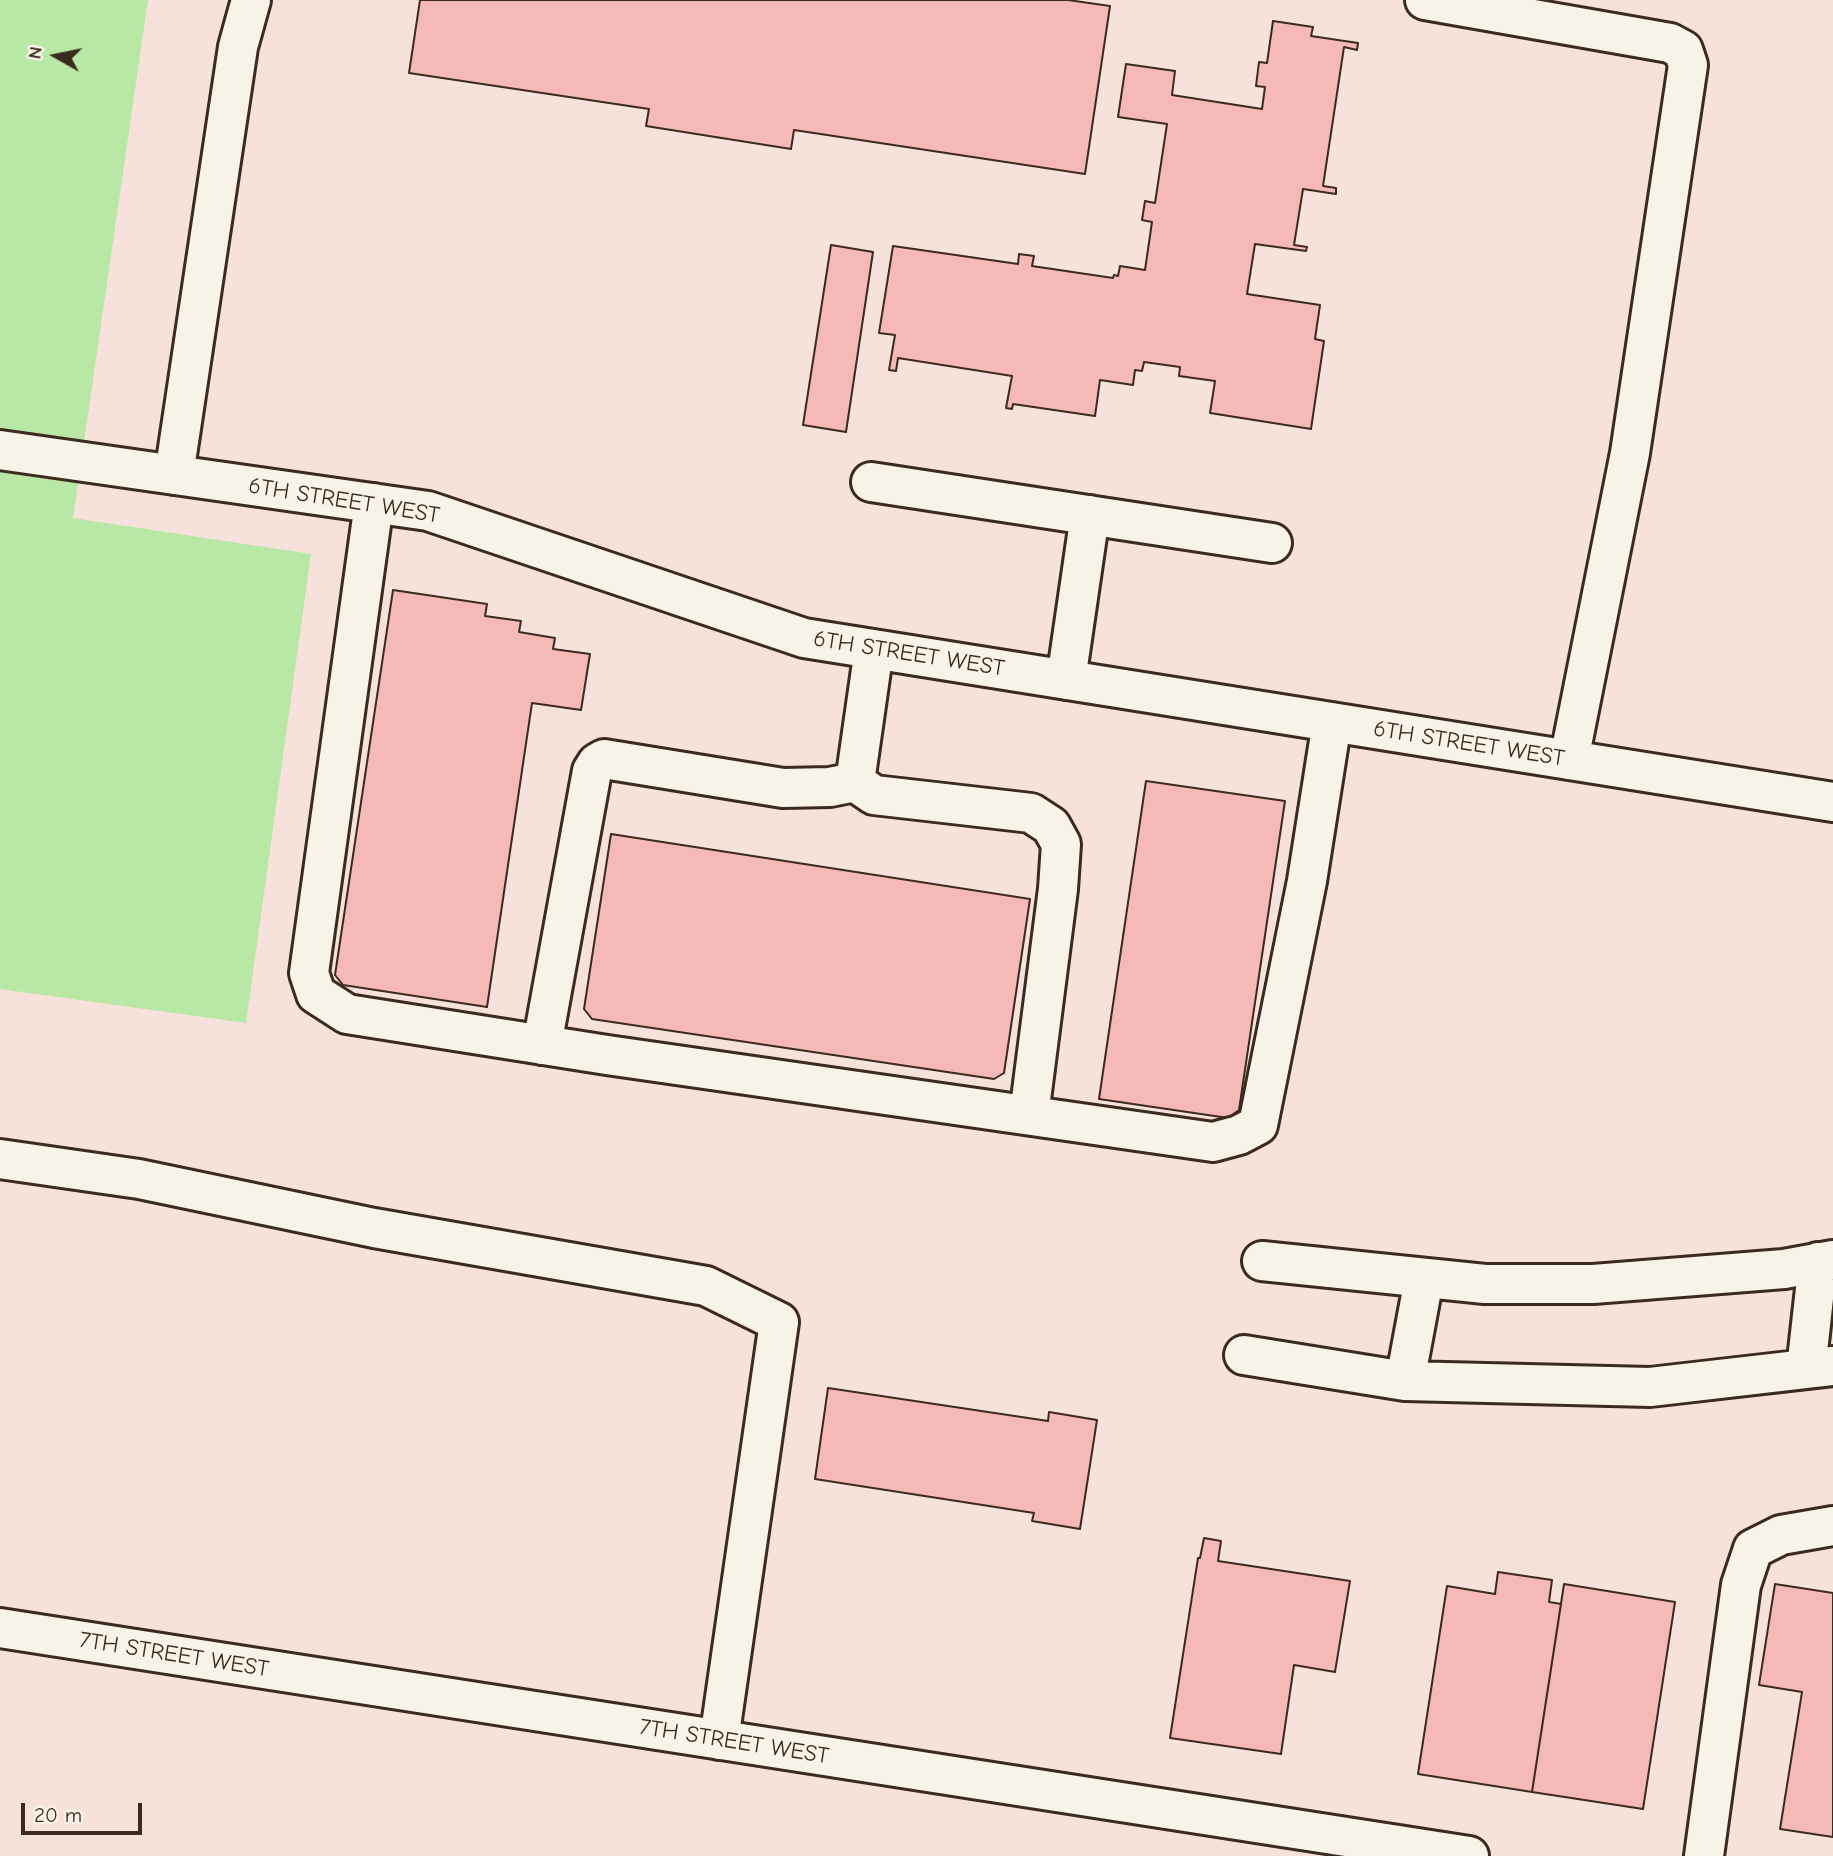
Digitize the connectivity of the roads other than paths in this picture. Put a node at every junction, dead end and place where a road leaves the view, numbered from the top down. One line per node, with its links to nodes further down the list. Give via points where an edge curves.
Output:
1 (251, 0): 4 (street, via 238,47)
2 (1425, 0): 12 (street, via 1670,43 1683,50 1688,65 1630,453)
3 (0, 450): 4 (street, 6TH STREET WEST)
4 (174, 475): 6 (street, 6TH STREET WEST)
5 (871, 482): 7 (street)
6 (374, 503): 9 (street, 6TH STREET WEST, via 428,511 804,638); 15 (street, via 309,973 316,994 347,1014)
7 (1090, 515): 8 (street); 10 (street)
8 (1272, 543)
9 (874, 649): 10 (street, 6TH STREET WEST); 13 (street)
10 (1066, 680): 11 (street, 6TH STREET WEST)
11 (1332, 722): 12 (street, 6TH STREET WEST); 16 (street, via 1307,881 1258,1125 1213,1142)
12 (1569, 760): 14 (street, 6TH STREET WEST)
13 (855, 782): 15 (street, via 783,788 604,759 597,763); 16 (street, via 874,795 1031,813 1052,826 1061,844 1058,889)
14 (1833, 802)
15 (542, 1045): 16 (street)
16 (1029, 1115)
17 (0, 1158): 26 (street, via 139,1179 374,1227 706,1286 779,1322)
18 (1262, 1261): 20 (street)
19 (1826, 1261): 20 (street, via 1784,1269 1593,1284); 22 (street)
20 (1424, 1279): 23 (street)
21 (1244, 1355): 23 (street)
22 (1820, 1368): 23 (street, via 1650,1387)
23 (1405, 1381)
24 (1833, 1526): 28 (street, via 1781,1535 1754,1549 1741,1585)
25 (0, 1628): 26 (street, 7TH STREET WEST)
26 (719, 1740): 27 (street, 7TH STREET WEST)
27 (1469, 1856)
28 (1704, 1856)

